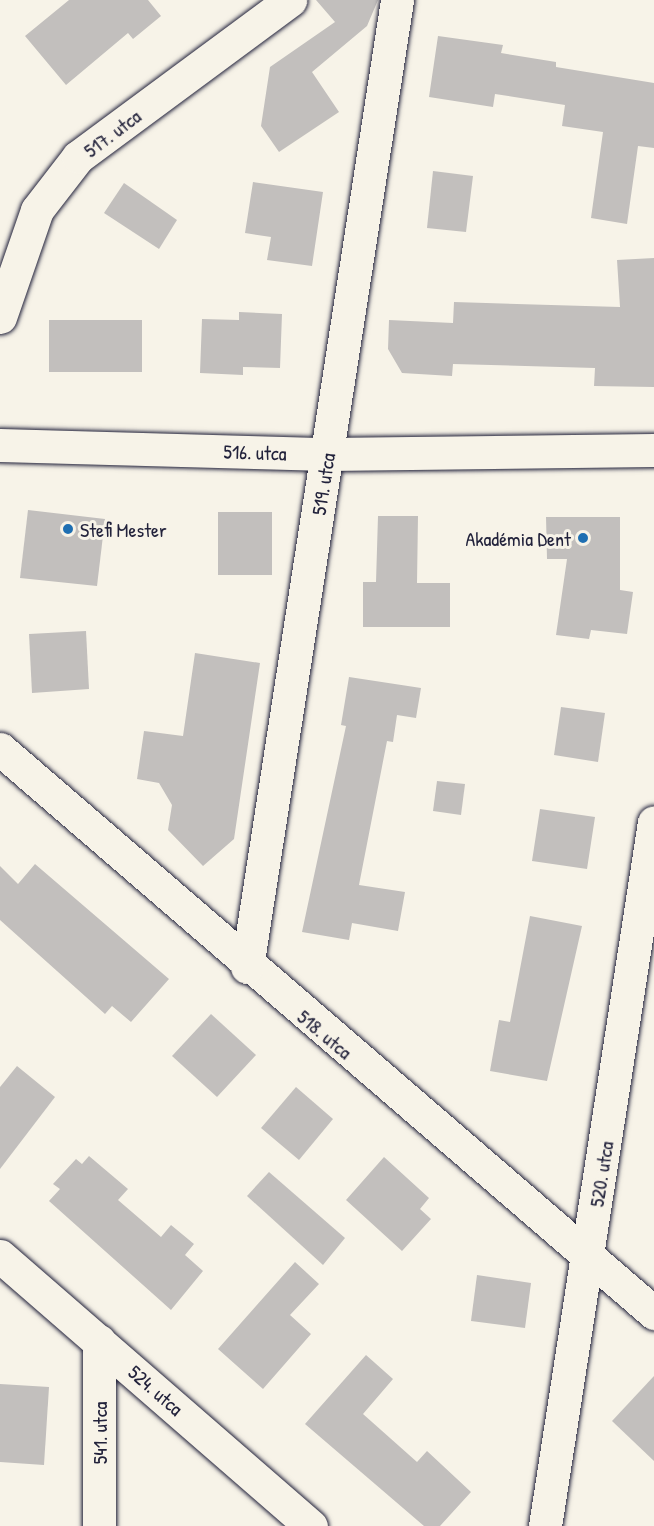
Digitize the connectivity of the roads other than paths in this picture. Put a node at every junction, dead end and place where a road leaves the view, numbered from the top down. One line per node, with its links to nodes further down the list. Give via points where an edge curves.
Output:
1 (290, 0): 3 (street, 517. utca, via 78,157 32,220)
2 (397, 0): 6 (street, 519. utca)
3 (0, 317)
4 (0, 445): 6 (street, 516. utca)
5 (654, 450): 6 (street, 516. utca)
6 (327, 454): 9 (street, 519. utca)
7 (0, 749): 9 (street, 518. utca)
8 (654, 822): 11 (street, 520. utca)
9 (247, 967): 11 (street, 518. utca)
10 (0, 1256): 13 (street, 524. utca)
11 (588, 1258): 12 (street, 518. utca); 16 (street, 520. utca)
12 (654, 1313)
13 (99, 1341): 14 (street, 541. utca); 15 (street, 524. utca)
14 (99, 1526)
15 (311, 1526)
16 (545, 1526)

